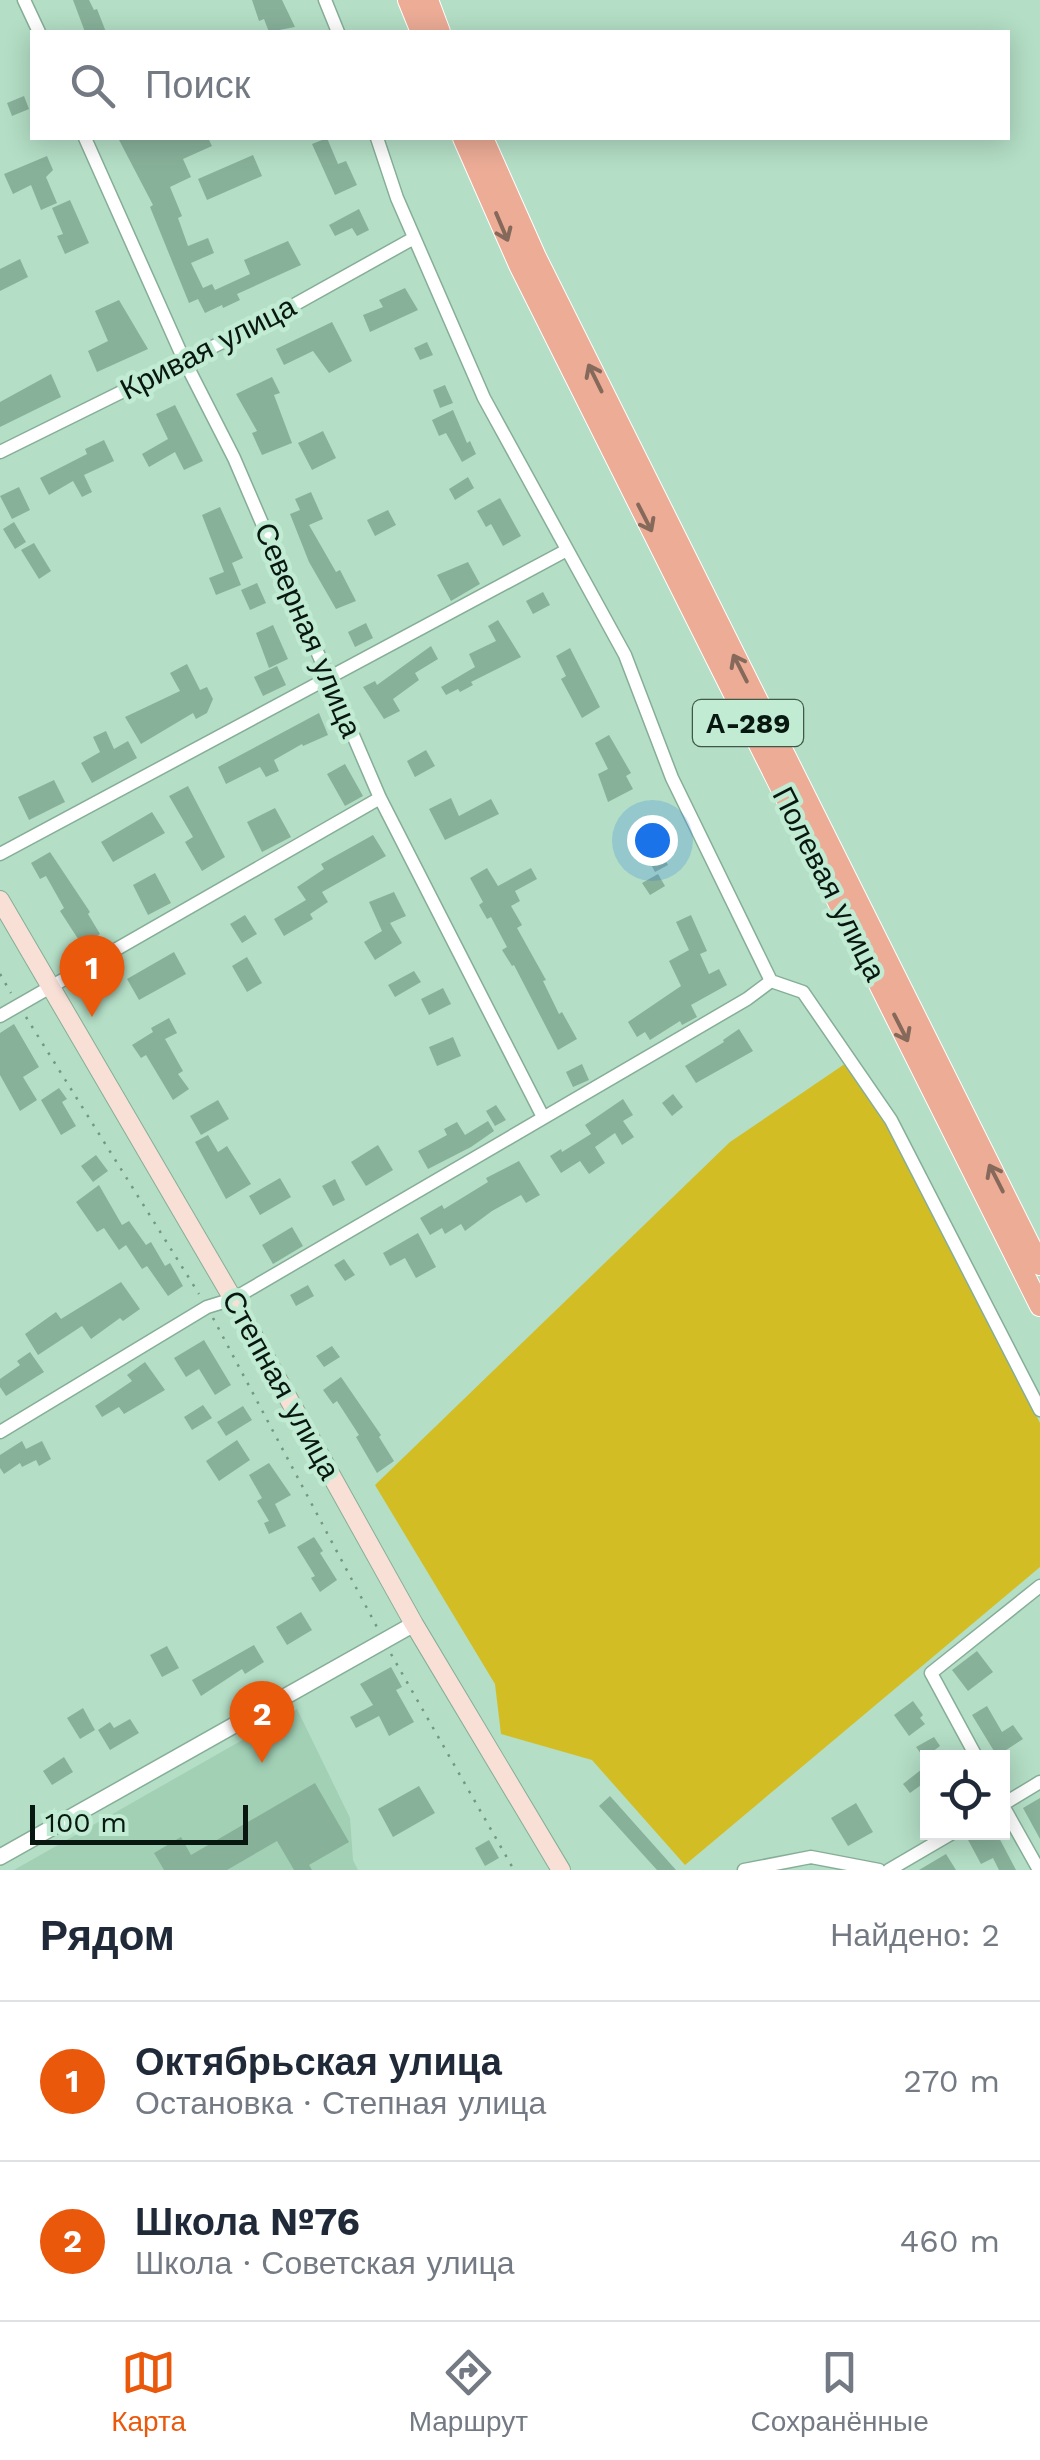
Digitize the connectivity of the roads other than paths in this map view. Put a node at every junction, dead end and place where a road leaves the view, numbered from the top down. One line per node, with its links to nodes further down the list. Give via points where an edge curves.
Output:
1 (24, 0): 5 (street)
2 (325, 0): 6 (street)
3 (408, 0): 7 (highway)
4 (428, 0): 8 (highway)
5 (38, 30)
6 (337, 30)
7 (420, 30)
8 (439, 30)
9 (87, 140): 14 (street, Северная улица)
10 (378, 140): 13 (street)
11 (464, 140): 27 (highway, Полевая улица / А-289, one-way to 27, via 518,266)
12 (484, 140): 25 (highway, Полевая улица / А-289, one-way to 12, via 578,343)
13 (414, 238): 14 (street, Кривая улица); 16 (street, via 484,398)
14 (184, 360): 15 (street, Кривая улица); 17 (street, Северная улица)
15 (0, 452)
16 (567, 550): 17 (street); 21 (street, via 624,654 672,778)
17 (328, 676): 18 (street, Северная улица); 19 (street)
18 (380, 798): 22 (street); 24 (street, Северная улица)
19 (0, 854)
20 (0, 900): 22 (main road, Степная улица)
21 (771, 981): 24 (street); 28 (street, via 803,992 891,1120)
22 (52, 986): 23 (street); 26 (main road, Степная улица)
23 (0, 1016)
24 (542, 1117): 26 (street)
25 (1040, 1265)
26 (233, 1299): 29 (street, via 207,1308); 31 (main road, Степная улица)
27 (1040, 1306)
28 (1040, 1410)
29 (0, 1432)
30 (1040, 1586): 32 (street, via 931,1673)
31 (414, 1624): 37 (street); 38 (main road, Степная улица)
32 (973, 1750)
33 (1040, 1782): 34 (street)
34 (1010, 1800)
35 (1010, 1817): 42 (street)
36 (940, 1840): 41 (street)
37 (0, 1857)
38 (561, 1870)
39 (744, 1870): 40 (street, via 811,1857)
40 (880, 1870)
41 (889, 1870)
42 (1039, 1870)

